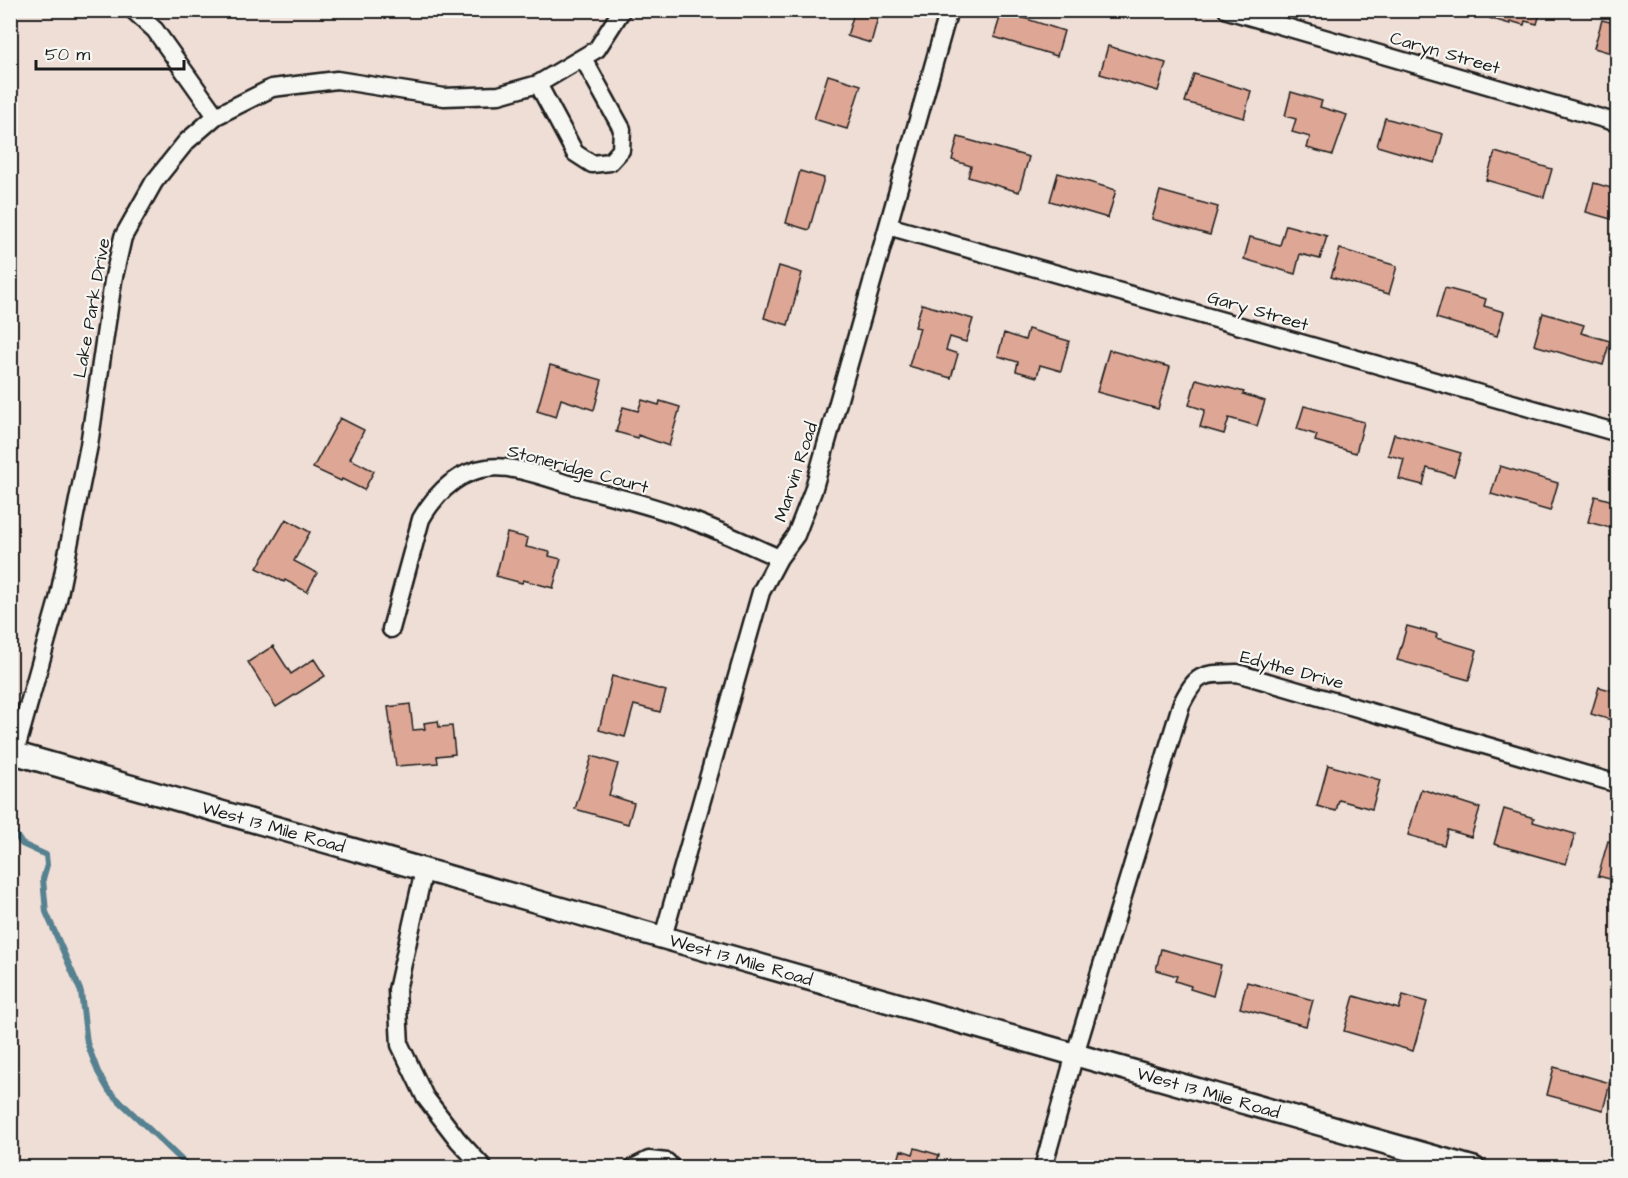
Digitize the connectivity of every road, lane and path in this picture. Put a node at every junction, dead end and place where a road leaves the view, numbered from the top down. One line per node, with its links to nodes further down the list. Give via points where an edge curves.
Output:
1 (133, 10): 7 (street, via 155,30)
2 (622, 10): 5 (street, Lake Park Drive, via 597,49)
3 (949, 10): 9 (street, Marvin Road)
4 (1227, 10): 8 (street, Caryn Street)
5 (583, 58): 6 (street, Lake Park Drive); 6 (street, via 622,129 621,150 610,162 592,164 575,153)
6 (538, 84): 7 (street, Lake Park Drive, via 499,95 444,97 337,80 272,88)
7 (216, 116): 13 (street, Lake Park Drive, via 186,142 154,182 123,237 89,445 58,600)
8 (1617, 123)
9 (888, 226): 10 (street, Gary Street); 11 (street, Marvin Road, via 813,491 796,535)
10 (1617, 433)
11 (779, 558): 12 (street, Stoneridge Court, via 682,517 545,477 487,468 449,484 430,503 421,519); 16 (street, Marvin Road, via 761,592)
12 (391, 629)
13 (13, 752): 15 (street, West 13 Mile Road)
14 (1617, 784): 17 (street, Edythe Drive, via 1237,673 1207,674 1192,684 1182,705)
15 (424, 870): 16 (street, West 13 Mile Road); 18 (street, via 397,990 400,1045 425,1097)
16 (663, 937): 17 (street, West 13 Mile Road)
17 (1075, 1054): 21 (street, Edythe Drive); 22 (street, West 13 Mile Road)
18 (484, 1167)
19 (633, 1167): 20 (street, via 649,1160 667,1162)
20 (672, 1167)
21 (1043, 1167)
22 (1474, 1167)

